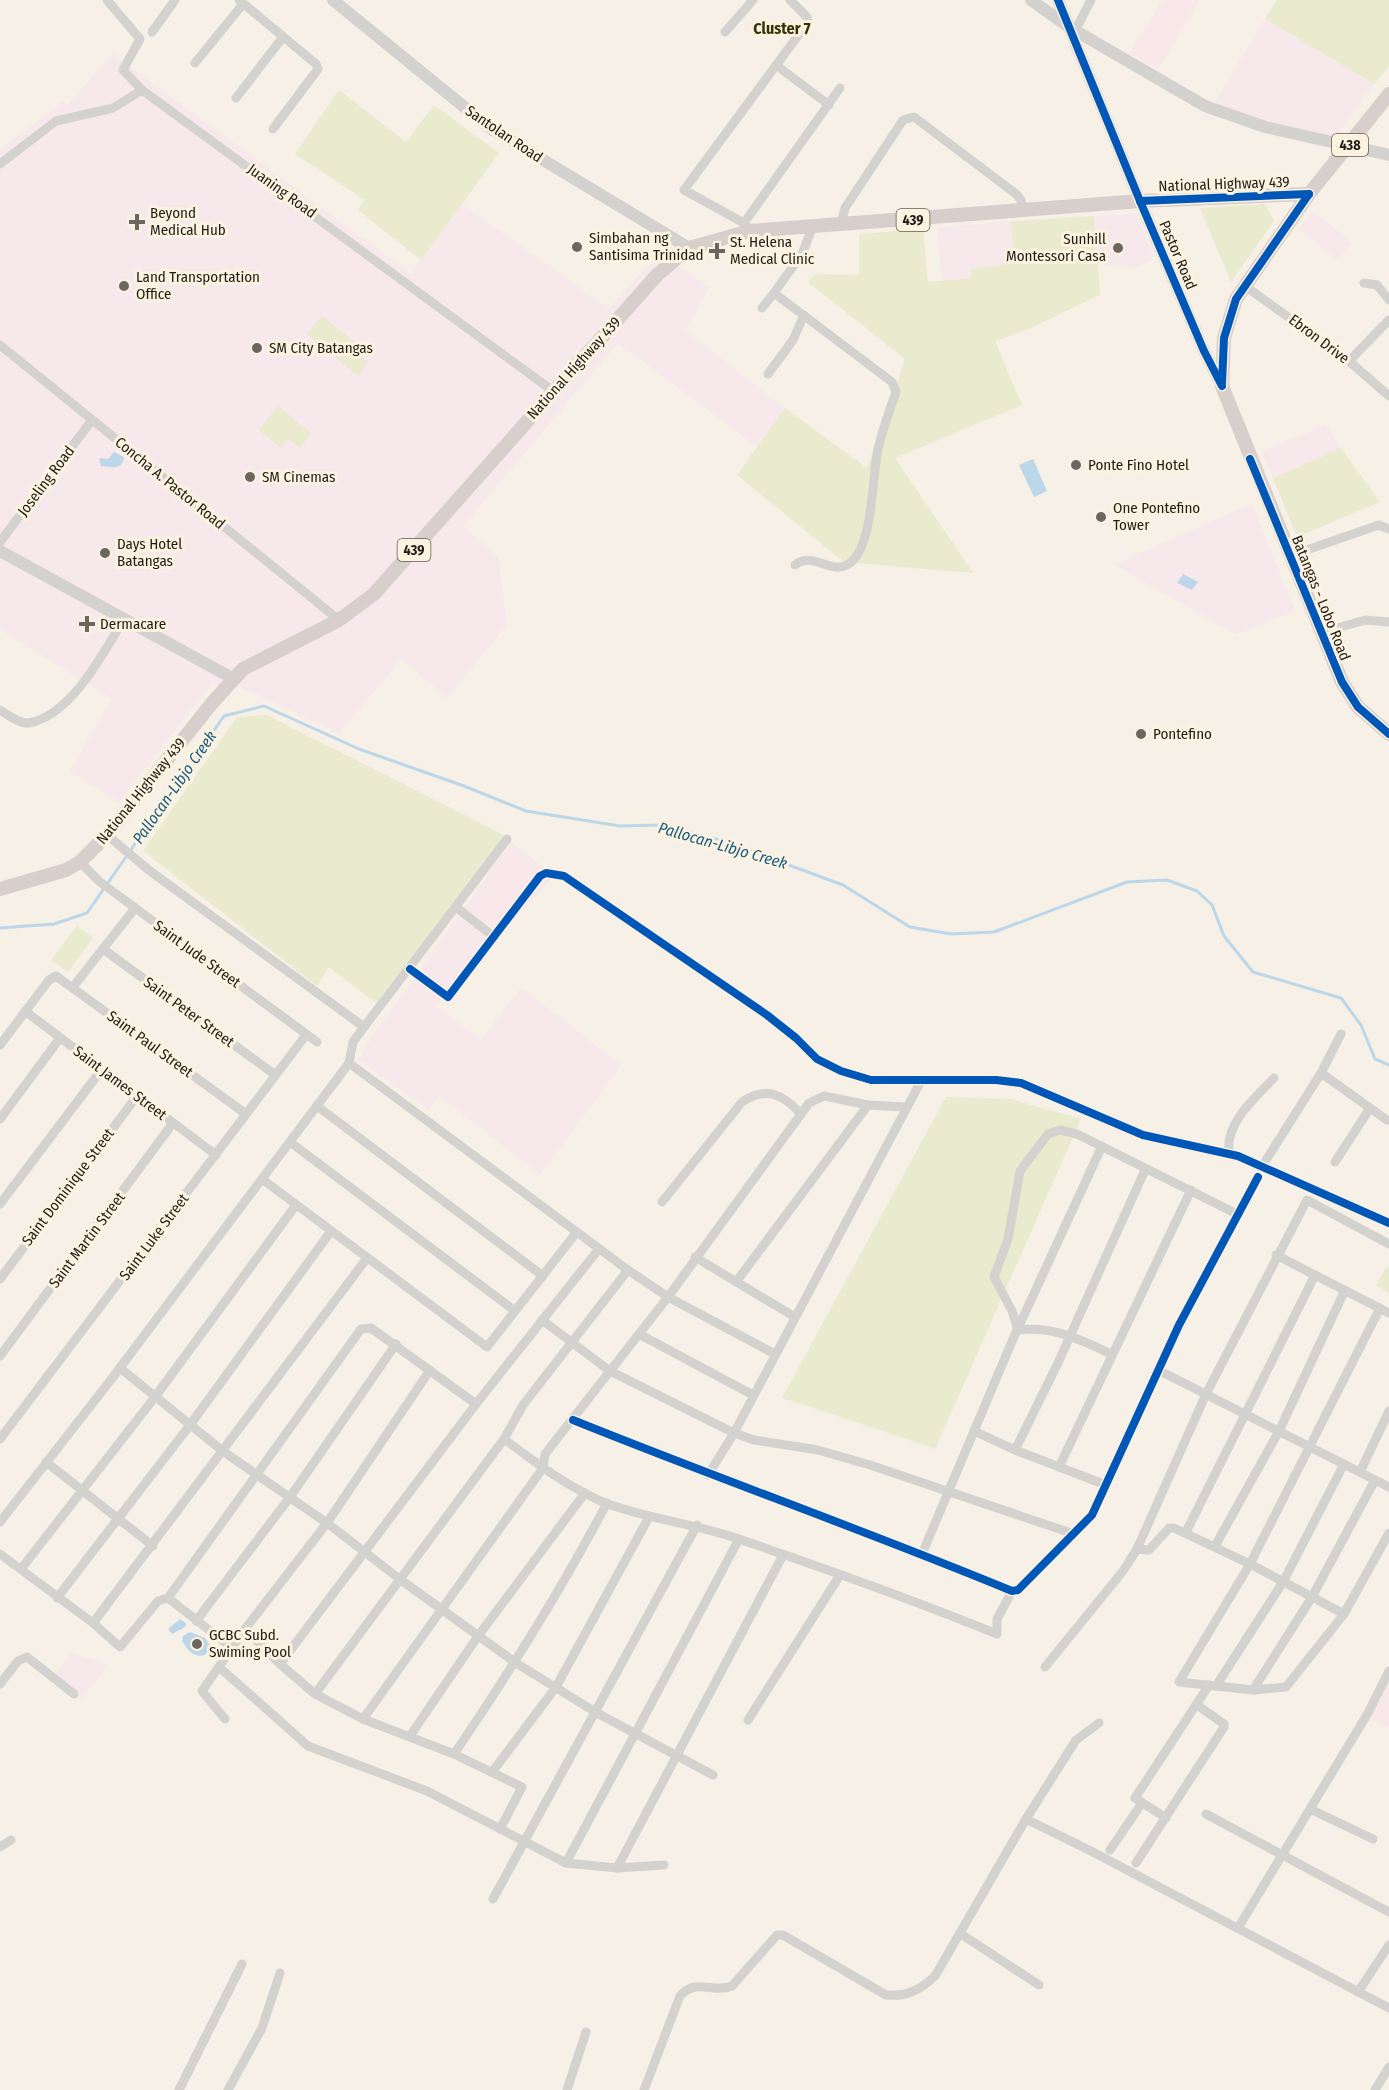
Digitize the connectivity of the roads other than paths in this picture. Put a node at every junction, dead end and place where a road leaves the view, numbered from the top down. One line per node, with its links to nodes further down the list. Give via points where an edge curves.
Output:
1 (107, 0): 17 (street, Juaning Road, via 140,39 123,70)
2 (175, 0): 11 (street)
3 (333, 0): 31 (street, Santolan Road, via 490,128)
4 (753, 0): 12 (street)
5 (790, 0): 15 (street, via 808,22)
6 (1031, 0): 10 (street)
7 (1058, 0): 10 (street, Pastor Road)
8 (1091, 0): 10 (street)
9 (241, 2): 13 (street); 14 (street)
10 (1072, 29): 22 (street, via 1230,117); 26 (street, Pastor Road)
11 (152, 32)
12 (725, 32)
13 (283, 37): 19 (street); 21 (street, via 318,69)
14 (195, 63)
15 (776, 65): 20 (street); 30 (street, via 684,190)
16 (840, 88): 20 (street)
17 (142, 90): 24 (street, via 112,108 56,121); 43 (street, Juaning Road)
18 (1389, 94): 22 (main road, 438)
19 (236, 98)
20 (829, 105): 30 (street)
21 (273, 129)
22 (1350, 145): 23 (street); 25 (main road, 438)
23 (1389, 155)
24 (0, 164)
25 (1309, 194): 26 (main road, National Highway 439 / 439); 33 (main road, 438)
26 (1140, 201): 27 (main road, National Highway 439 / 439); 42 (street, Pastor Road)
27 (1023, 210): 28 (main road, National Highway 439 / 439); 28 (street, via 1022,200 1016,194 908,116 845,208)
28 (841, 223): 29 (main road, National Highway 439 / 439)
29 (813, 226): 30 (main road, National Highway 439 / 439); 34 (street, via 802,254)
30 (747, 227): 31 (main road, National Highway 439 / 439)
31 (689, 248): 43 (main road, National Highway 439 / 439, via 657,275)
32 (1364, 283): 35 (street, via 1377,285)
33 (1245, 286): 40 (street, Ebron Drive); 42 (main road, 438, via 1236,299 1224,338)
34 (774, 293): 36 (street); 37 (street)
35 (1389, 300)
36 (762, 308)
37 (804, 315): 41 (street, via 794,340); 50 (street, via 891,382 896,392 878,450 866,530 857,557 837,568 810,560 801,560)
38 (1389, 320): 40 (street)
39 (0, 345): 45 (street, Concha A. Pastor Road)
40 (1349, 361): 44 (street, Ebron Drive)
41 (768, 374)
42 (1222, 386): 49 (main road, Batangas - Lobo Road / 438)
43 (553, 392): 52 (main road, National Highway 439 / 439, via 381,587 358,609)
44 (1389, 396)
45 (92, 420): 47 (street, Joseling Road); 52 (street, Concha A. Pastor Road)
46 (1389, 529): 49 (street, via 1379,525)
47 (0, 542)
48 (0, 552): 51 (street)
49 (1289, 555): 54 (main road, Batangas - Lobo Road / 438)
50 (795, 566)
51 (124, 619): 55 (street); 56 (street, via 87,679 64,705 29,723)
52 (339, 620): 55 (main road, National Highway 439 / 439, via 260,659)
53 (1389, 622): 54 (street, via 1365,620)
54 (1320, 633): 57 (main road, Batangas - Lobo Road / 438, via 1350,697)
55 (234, 679): 58 (main road, National Highway 439 / 439)
56 (0, 710)
57 (1389, 734)
58 (107, 835): 60 (main road, National Highway 439 / 439); 69 (street, via 146,868)
59 (507, 839): 62 (street)
60 (80, 862): 61 (main road, National Highway 439 / 439, via 66,870); 63 (street, Saint Jude Street)
61 (0, 889)
62 (456, 907): 64 (street); 66 (street)
63 (135, 908): 65 (street); 71 (street, Saint Jude Street)
64 (494, 937): 66 (street, via 448,997); 80 (street, via 540,876 564,876 767,1015 817,1059 871,1080)
65 (103, 949): 67 (street); 78 (street, Saint Peter Street)
66 (410, 969): 69 (street)
67 (73, 987): 68 (street, Saint Paul Street, via 54,976); 86 (street, Saint Paul Street)
68 (25, 1011): 72 (street, Saint James Street); 74 (street)
69 (364, 1027): 75 (street, via 353,1042)
70 (1341, 1034): 77 (street)
71 (306, 1035): 73 (street, Saint Jude Street); 78 (street, Saint Luke Street)
72 (60, 1038): 76 (street, Saint James Street); 88 (street)
73 (317, 1042)
74 (0, 1045)
75 (349, 1063): 83 (street); 107 (street)
76 (102, 1069): 81 (street, Saint James Street); 102 (street)
77 (1321, 1073): 85 (street); 96 (street)
78 (274, 1074): 86 (street, Saint Luke Street)
79 (1274, 1078): 93 (street, via 1232,1128 1227,1140)
80 (921, 1081): 84 (street); 93 (street, via 1021,1083 1143,1135)
81 (137, 1096): 90 (street, Saint James Street); 116 (street, Saint Dominique Street)
82 (868, 1105): 84 (street); 87 (street, via 824,1096 809,1103); 117 (street)
83 (317, 1106): 91 (street); 115 (street)
84 (906, 1107): 122 (street)
85 (1370, 1108): 89 (street); 95 (street)
86 (246, 1114): 94 (street, Saint Luke Street)
87 (801, 1114): 101 (street, via 776,1094 754,1094 742,1102); 111 (street)
88 (0, 1119)
89 (1388, 1120)
90 (173, 1123): 94 (street, Saint James Street); 131 (street, Saint Martin Street)
91 (290, 1142): 99 (street); 120 (street)
92 (1102, 1146): 97 (street); 124 (street); 124 (street, via 1060,1130 1048,1134 1020,1171 1008,1239 994,1277)
93 (1229, 1153): 96 (street)
94 (216, 1155): 147 (street, Saint Luke Street)
95 (1335, 1162)
96 (1263, 1165): 105 (street)
97 (1145, 1170): 100 (street); 126 (street)
98 (1258, 1177): 104 (street)
99 (262, 1179): 103 (street); 132 (street)
100 (1191, 1190): 104 (street); 130 (street)
101 (662, 1202)
102 (0, 1204)
103 (296, 1205): 106 (street); 138 (street)
104 (1239, 1215): 134 (street)
105 (1389, 1222)
106 (331, 1231): 112 (street); 143 (street)
107 (576, 1233): 109 (street); 115 (street)
108 (1389, 1244): 110 (street, via 1306,1200)
109 (598, 1250): 113 (street); 123 (street)
110 (1276, 1255): 114 (street); 137 (street)
111 (695, 1257): 117 (street); 119 (street)
112 (367, 1258): 120 (street, via 487,1347); 151 (street)
113 (628, 1270): 119 (street); 127 (street)
114 (1315, 1275): 118 (street); 141 (street)
115 (543, 1276): 120 (street)
116 (0, 1279)
117 (736, 1282): 122 (street)
118 (1345, 1290): 121 (street); 145 (street)
119 (668, 1297): 125 (street); 129 (street)
120 (515, 1311)
121 (1384, 1311): 149 (street)
122 (795, 1317): 129 (street)
123 (542, 1320): 127 (street); 139 (street)
124 (1018, 1330): 126 (street, via 1036,1328); 144 (street)
125 (639, 1334): 135 (street); 136 (street)
126 (1070, 1335): 130 (street); 150 (street)
127 (573, 1342): 135 (street); 148 (street, via 523,1405)
128 (396, 1344): 133 (street); 157 (street, via 370,1328 361,1329); 165 (street)
129 (775, 1354): 136 (street)
130 (1111, 1354): 154 (street)
131 (0, 1356)
132 (120, 1368): 138 (street); 152 (street)
133 (430, 1370): 139 (street); 170 (street)
134 (1158, 1370): 137 (street); 160 (street)
135 (610, 1371): 142 (street); 146 (street)
136 (753, 1395): 146 (street)
137 (1206, 1395): 141 (street); 178 (street)
138 (155, 1397): 143 (street); 162 (street)
139 (476, 1404): 179 (street)
140 (1389, 1411): 156 (street)
141 (1245, 1414): 145 (street); 172 (street)
142 (573, 1420): 155 (street, via 545,1454); 158 (street)
143 (190, 1425): 151 (street); 168 (street)
144 (974, 1431): 150 (street); 164 (street)
145 (1279, 1431): 149 (street); 177 (street)
146 (734, 1433): 158 (street); 164 (street, via 818,1450)
147 (0, 1439)
148 (504, 1439): 155 (street); 186 (street)
149 (1312, 1448): 153 (street); 183 (street)
150 (1015, 1450): 154 (street)
151 (224, 1452): 157 (street); 176 (street)
152 (46, 1462): 162 (street); 169 (street)
153 (1344, 1464): 156 (street); 187 (street)
154 (1059, 1467): 160 (street)
155 (543, 1468): 163 (street); 192 (street)
156 (1360, 1472): 159 (street)
157 (258, 1474): 165 (street); 191 (street)
158 (708, 1475): 181 (street)
159 (1375, 1480): 161 (street); 189 (street)
160 (1106, 1485): 174 (street, via 1092,1515)
161 (1389, 1487)
162 (82, 1492): 168 (street); 184 (street)
163 (585, 1493): 166 (street); 197 (street)
164 (949, 1493): 174 (street); 181 (street)
165 (290, 1497): 170 (street); 194 (street)
166 (608, 1503): 167 (street); 199 (street)
167 (649, 1516): 171 (street); 206 (street)
168 (117, 1520): 176 (street); 190 (street)
169 (0, 1522)
170 (327, 1523): 179 (street); 196 (street)
171 (697, 1525): 175 (street); 211 (street)
172 (1186, 1532): 177 (street); 178 (street, via 1169,1528 1149,1550)
173 (1389, 1533): 193 (street)
174 (1074, 1534): 188 (street, via 1023,1587)
175 (739, 1539): 182 (street); 216 (street)
176 (153, 1546): 195 (street)
177 (1215, 1546): 183 (street)
178 (1137, 1549): 202 (street)
179 (366, 1552): 186 (street); 200 (street)
180 (0, 1554): 184 (street)
181 (922, 1554): 188 (street)
182 (783, 1555): 185 (street); 219 (street)
183 (1251, 1564): 187 (street); 205 (street, via 1179,1682)
184 (21, 1569): 190 (street)
185 (840, 1575): 188 (street, via 888,1589 997,1634 998,1619); 214 (street)
186 (401, 1580): 192 (street); 209 (street)
187 (1283, 1582): 189 (street); 205 (street)
188 (1012, 1591)
189 (1312, 1597): 193 (street); 207 (street)
190 (57, 1598): 195 (street)
191 (168, 1598): 194 (street); 195 (street, via 158,1601 120,1647)
192 (441, 1608): 197 (street); 213 (street)
193 (1344, 1614): 207 (street, via 1286,1687)
194 (196, 1621): 198 (street)
195 (93, 1623)
196 (245, 1629): 198 (street); 200 (street)
197 (478, 1636): 199 (street); 217 (street)
198 (232, 1648): 201 (street)
199 (516, 1663): 206 (street); 218 (street)
200 (280, 1664): 209 (street)
201 (219, 1667): 212 (street, via 202,1691); 227 (street, via 308,1746 427,1791)
202 (1045, 1667)
203 (1389, 1671): 223 (street)
204 (0, 1684): 208 (street, via 18,1661 27,1658)
205 (1212, 1686): 207 (street); 210 (street)
206 (556, 1687): 211 (street); 220 (street)
207 (1252, 1690)
208 (74, 1694)
209 (315, 1694): 213 (street)
210 (1197, 1705): 222 (street, via 1136,1798); 225 (street, via 1225,1725)
211 (597, 1713): 216 (street); 230 (street)
212 (225, 1719)
213 (363, 1719): 217 (street)
214 (748, 1720)
215 (1099, 1723): 226 (street, via 1076,1740)
216 (636, 1735): 219 (street); 234 (street)
217 (410, 1736): 218 (street)
218 (454, 1754): 220 (street)
219 (676, 1754): 221 (street); 237 (street)
220 (493, 1772): 227 (street, via 522,1787)
221 (713, 1775)
222 (1143, 1803): 225 (street); 232 (street)
223 (1310, 1809): 228 (street); 233 (street)
224 (1206, 1814): 233 (street)
225 (1166, 1818): 235 (street)
226 (1026, 1819): 240 (street); 241 (street)
227 (501, 1829): 230 (street)
228 (1373, 1839)
229 (11, 1840): 231 (street)
230 (525, 1842): 234 (street); 238 (street)
231 (0, 1847)
232 (1110, 1850)
233 (1283, 1855): 239 (street); 240 (street)
234 (566, 1863): 237 (street)
235 (1136, 1863)
236 (664, 1865): 237 (street)
237 (617, 1868)
238 (493, 1899)
239 (1389, 1912)
240 (1238, 1928): 246 (street)
241 (961, 1934): 245 (street); 253 (street, via 935,1976 903,1996 886,1995 777,1935 732,1986 696,1986 687,1988 680,1996)
242 (1389, 1945): 246 (street)
243 (242, 1964): 250 (street)
244 (280, 1973): 251 (street, via 262,2028)
245 (1039, 1985)
246 (1358, 1992): 247 (street)
247 (1389, 2008)
248 (586, 2032): 252 (street)
249 (1389, 2067): 254 (street)
250 (179, 2090)
251 (228, 2090)
252 (567, 2090)
253 (644, 2090)
254 (1375, 2090)

